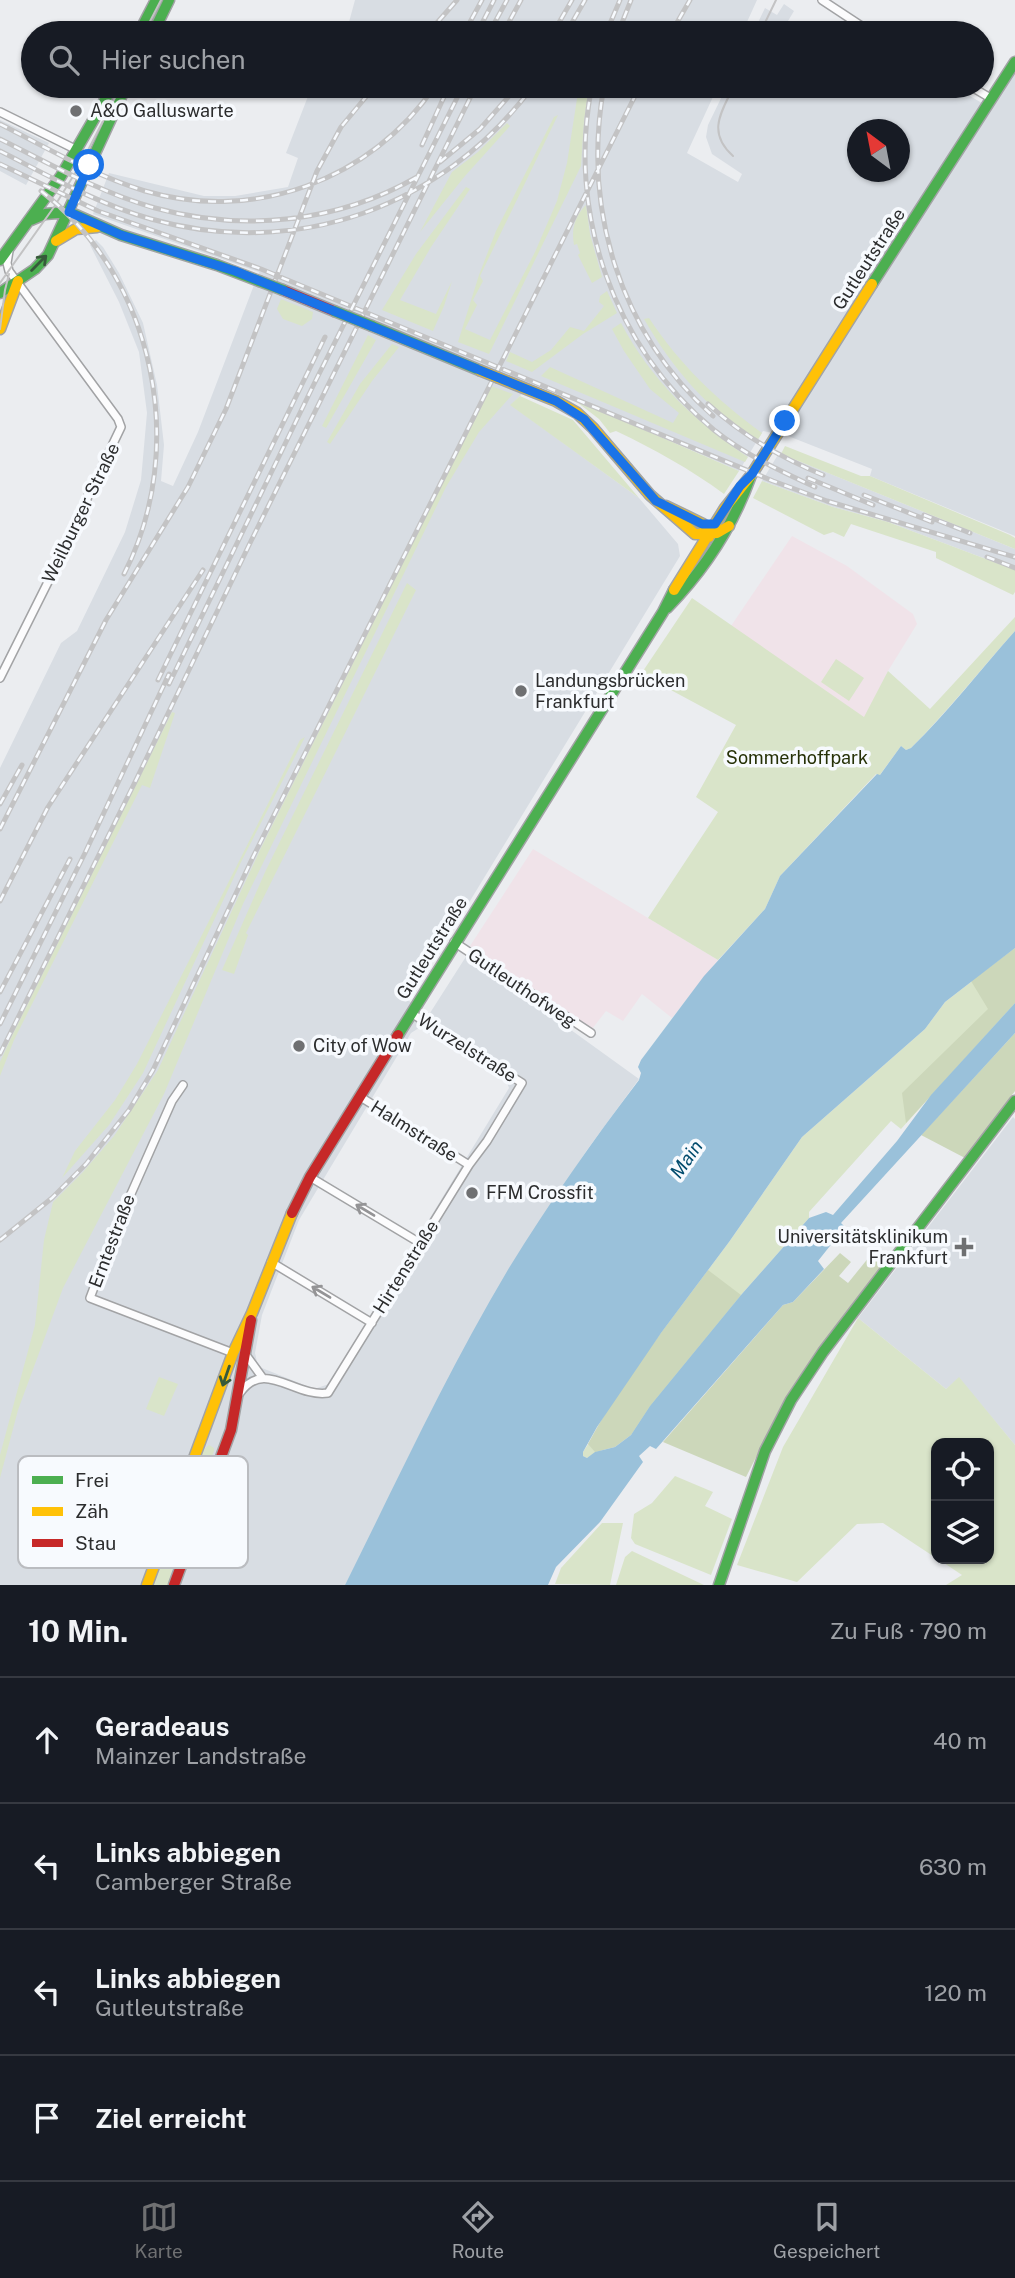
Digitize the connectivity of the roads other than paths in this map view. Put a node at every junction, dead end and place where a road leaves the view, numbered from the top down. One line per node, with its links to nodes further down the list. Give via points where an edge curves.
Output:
1 (822, 0): 6 (street)
2 (155, 1): 3 (street); 4 (main road)
3 (167, 4): 5 (main road)
4 (145, 21)
5 (159, 21)
6 (854, 21)
7 (1015, 62): 8 (main road, Gutleutstraße)
8 (994, 96)
9 (106, 98): 13 (main road)
10 (120, 98): 14 (main road)
11 (992, 99): 23 (main road, Gutleutstraße)
12 (0, 113): 13 (street)
13 (77, 150): 15 (main road)
14 (69, 212): 15 (main road); 16 (main road); 17 (main road)
15 (30, 220): 18 (main road)
16 (101, 228): 17 (main road, via 79,228); 24 (main road, bridge, via 283,290 568,407)
17 (56, 241): 20 (main road, one-way to 17, via 41,263)
18 (9, 249): 19 (main road); 20 (street, Weilburger Straße, via 8,268)
19 (0, 260)
20 (18, 281): 21 (main road); 22 (main road); 33 (street, Weilburger Straße, via 121,428)
21 (0, 293)
22 (0, 329)
23 (752, 474): 25 (main road, Gutleutstraße); 26 (main road, Gutleutstraße, via 715,524)
24 (656, 501): 26 (main road); 27 (main road)
25 (729, 526): 26 (main road, via 717,533); 29 (main road, Gutleutstraße)
26 (705, 529): 27 (main road); 28 (main road, Gutleutstraße); 29 (main road, via 711,541)
27 (696, 535): 28 (main road)
28 (701, 545): 30 (main road, Gutleutstraße)
29 (710, 555): 31 (main road, Gutleutstraße)
30 (688, 566): 31 (main road, via 685,579); 32 (main road, Gutleutstraße)
31 (691, 582): 32 (main road, Gutleutstraße)
32 (663, 612): 34 (main road, Gutleutstraße)
33 (0, 678)
34 (454, 942): 35 (main road, Gutleutstraße); 36 (street, Gutleuthofweg)
35 (411, 1013): 37 (street, Wurzelstraße); 39 (main road, Gutleutstraße)
36 (591, 1033)
37 (522, 1083): 41 (street, Hirtenstraße)
38 (183, 1084): 47 (street, Erntestraße, via 119,1221 90,1298)
39 (359, 1096): 41 (street, Halmstraße); 42 (main road, Gutleutstraße)
40 (1013, 1108): 57 (main road, via 790,1400 765,1451)
41 (469, 1165): 43 (street, Hirtenstraße)
42 (310, 1177): 43 (street, one-way to 42); 44 (main road, Gutleutstraße)
43 (420, 1243): 46 (street, Hirtenstraße)
44 (271, 1262): 45 (main road, Gutleutstraße); 46 (street, one-way to 44)
45 (252, 1313): 47 (main road, Gutleutstraße); 48 (main road, Gutleutstraße)
46 (372, 1323): 49 (street, Hirtenstraße, via 328,1393 318,1395)
47 (233, 1353): 51 (main road, Gutleutstraße, one-way to 51)
48 (246, 1355): 49 (street); 50 (main road, Gutleutstraße)
49 (262, 1377): 50 (street, via 253,1379)
50 (240, 1393): 52 (main road, Gutleutstraße)
51 (195, 1456)
52 (221, 1456)
53 (153, 1568): 55 (main road, Gutleutstraße, one-way to 55)
54 (180, 1568): 56 (main road, Gutleutstraße)
55 (147, 1585)
56 (174, 1585)
57 (719, 1585)

